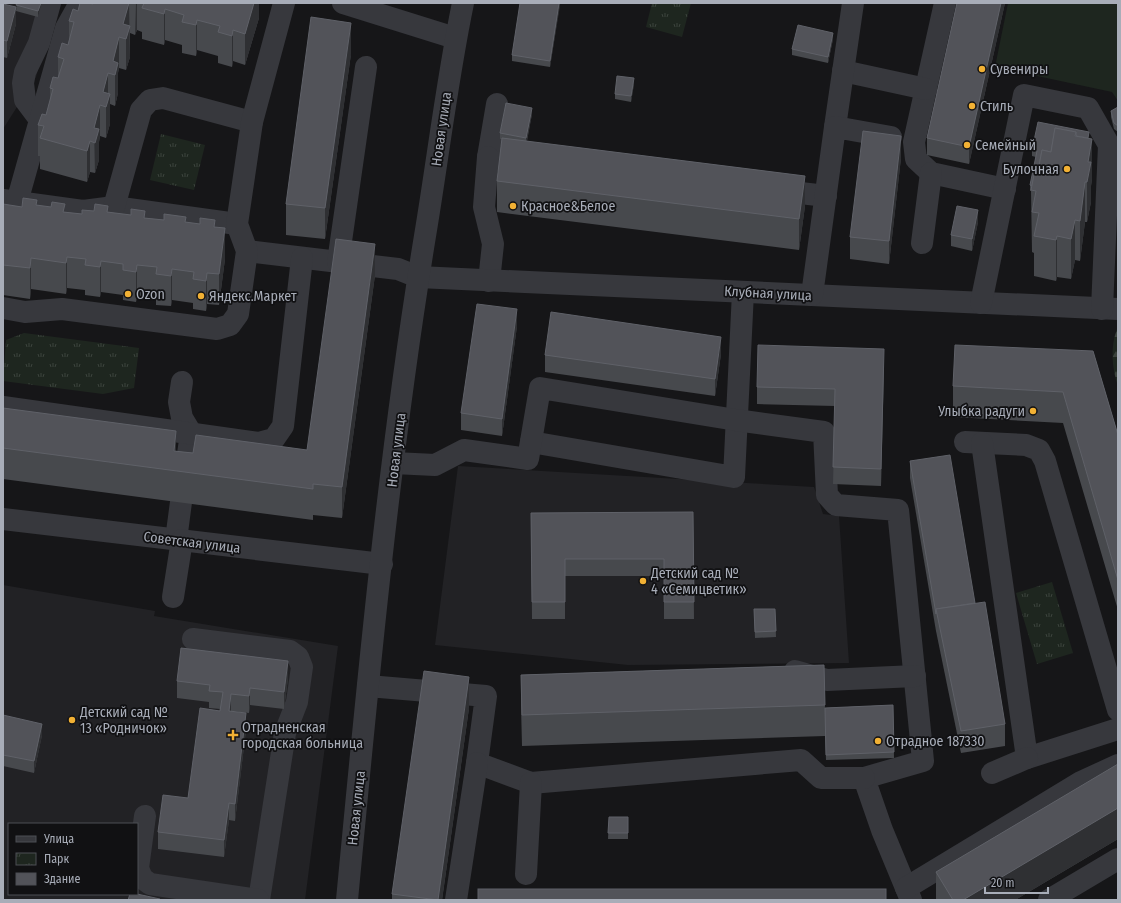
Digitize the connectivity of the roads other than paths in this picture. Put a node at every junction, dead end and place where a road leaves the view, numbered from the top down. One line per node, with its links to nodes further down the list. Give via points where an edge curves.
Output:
1 (50, 3): 13 (street, via 39,43 22,83 25,100)
2 (80, 3): 13 (street, via 66,28)
3 (284, 3): 14 (street)
4 (343, 3): 8 (street)
5 (463, 3): 8 (street, Новая улица)
6 (853, 3): 10 (street)
7 (945, 3): 11 (street)
8 (456, 38): 30 (street, Новая улица)
9 (366, 67): 29 (street)
10 (843, 71): 11 (street); 15 (street)
11 (926, 89): 16 (street)
12 (497, 104): 17 (street)
13 (40, 120): 23 (street)
14 (252, 122): 24 (street, via 163,98 150,100 141,110); 25 (street)
15 (835, 127): 16 (street); 22 (street)
16 (914, 142): 19 (street, via 916,159)
17 (488, 156): 18 (street); 31 (street, via 484,207 493,244)
18 (549, 164)
19 (931, 173): 21 (street); 26 (street)
20 (752, 187): 22 (street)
21 (1005, 189): 34 (street); 36 (street, via 1024,95 1088,108 1109,145)
22 (826, 196): 33 (street)
23 (10, 201): 24 (street, via 82,211)
24 (114, 207): 25 (street)
25 (237, 224): 27 (street)
26 (922, 243)
27 (247, 251): 28 (street, Клубная улица); 35 (street, via 238,314 230,325 217,329 62,309 25,312)
28 (302, 258): 29 (street, Клубная улица); 40 (street, via 284,426 274,439 259,443)
29 (338, 262): 30 (street, Клубная улица, via 398,269)
30 (418, 277): 31 (street, Клубная улица); 42 (street, Новая улица)
31 (489, 281): 32 (street, Клубная улица)
32 (743, 292): 33 (street, Клубная улица); 39 (street)
33 (812, 295): 34 (street, Клубная улица)
34 (981, 303): 36 (street, Клубная улица)
35 (3, 308)
36 (1110, 309)
37 (182, 382): 40 (street, via 179,402 182,418)
38 (3, 407): 40 (street)
39 (736, 420): 41 (street, via 540,388); 41 (street, via 734,477); 49 (street, via 824,432 827,495 836,505 898,510)
40 (191, 433): 44 (street, via 182,493)
41 (531, 442): 42 (street, via 528,459 464,450 435,465)
42 (394, 463): 45 (street, Новая улица)
43 (3, 519): 44 (street, Советская улица)
44 (179, 540): 45 (street, Советская улица); 46 (street)
45 (382, 564): 50 (street, Новая улица)
46 (173, 597)
47 (194, 638): 63 (street, via 290,651 298,657 302,667 297,702 285,734)
48 (787, 670): 49 (street, via 826,680)
49 (915, 676): 57 (street, via 923,761)
50 (368, 686): 54 (street, via 486,696); 64 (street, Новая улица)
51 (1118, 710): 53 (street, via 1039,450 1026,445 974,443)
52 (1118, 729): 53 (street)
53 (1027, 758): 56 (street)
54 (477, 763): 58 (street); 65 (street)
55 (1118, 765): 62 (street, via 1081,782)
56 (992, 773)
57 (864, 778): 58 (street, via 820,778 801,760); 62 (street)
58 (531, 783): 61 (street)
59 (145, 816): 63 (street, via 138,868 142,878 150,884)
60 (1118, 859): 66 (street)
61 (526, 874)
62 (908, 894)
63 (258, 900)
64 (347, 900)
65 (456, 900)
66 (1049, 900)

